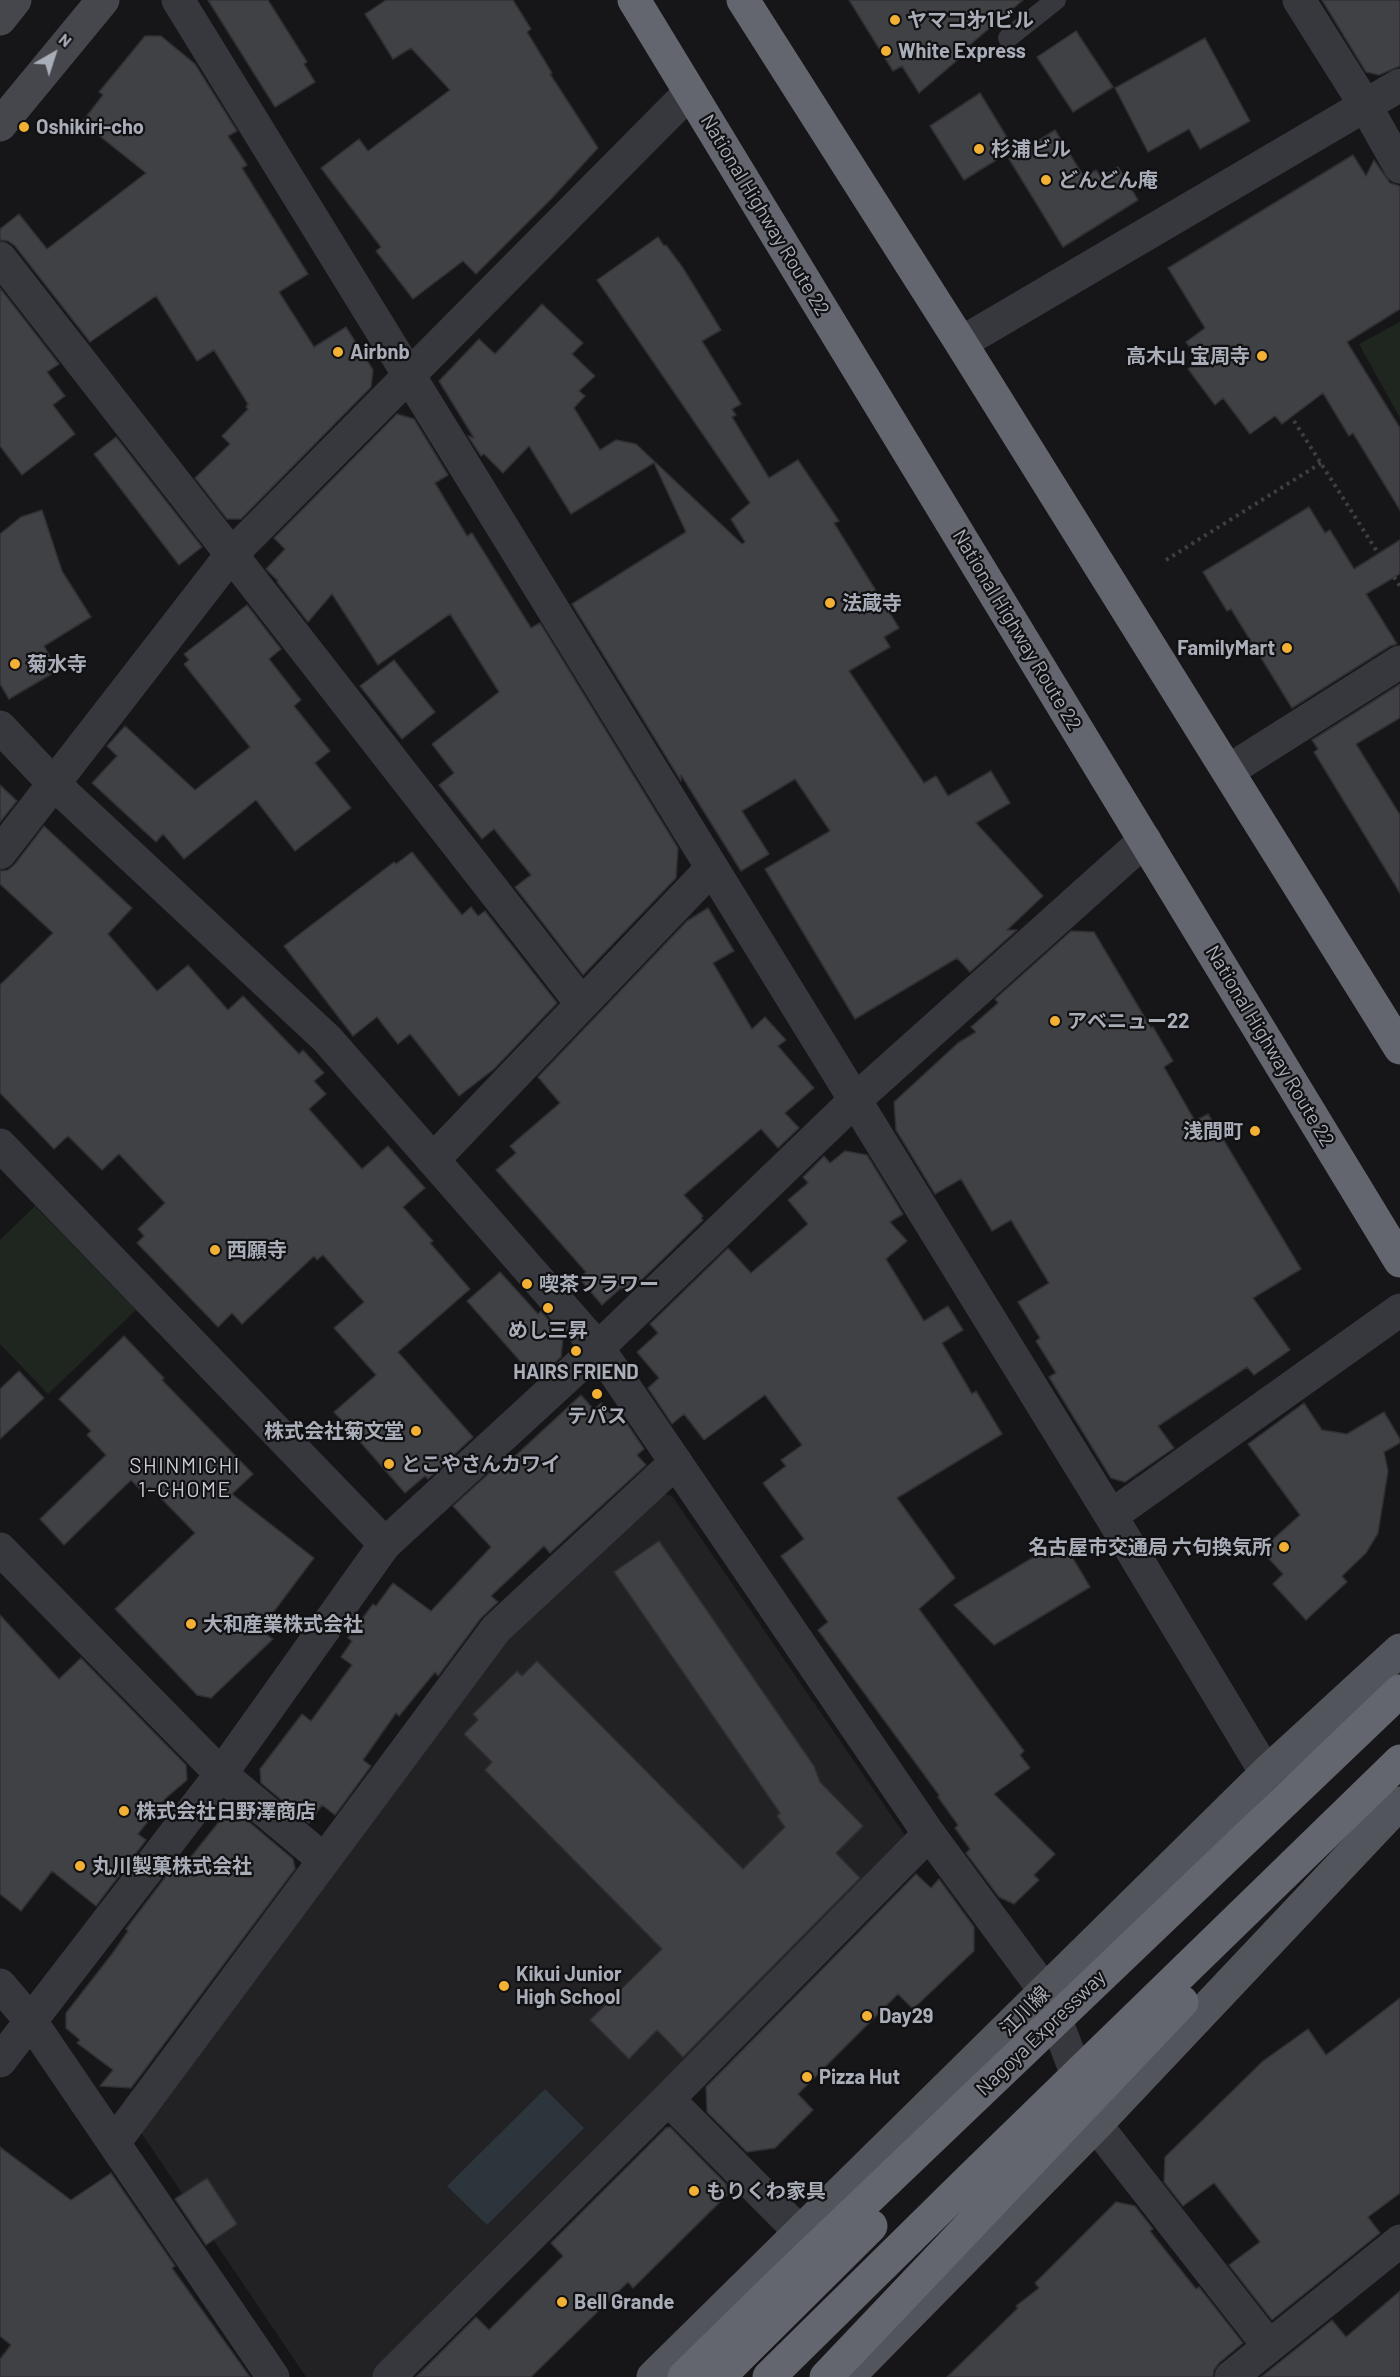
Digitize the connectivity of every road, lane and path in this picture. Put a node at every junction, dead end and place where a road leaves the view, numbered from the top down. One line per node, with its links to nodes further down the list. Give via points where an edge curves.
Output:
1 (15, 0): 8 (street)
2 (103, 0): 13 (street)
3 (178, 0): 17 (street)
4 (634, 0): 11 (highway, National Highway Route 22)
5 (743, 0): 16 (highway)
6 (1056, 0): 9 (lane)
7 (1299, 0): 12 (street)
8 (0, 19)
9 (1008, 38)
10 (1400, 85): 12 (street)
11 (690, 92): 17 (street); 29 (highway, National Highway Route 22)
12 (1365, 105): 14 (street); 16 (street)
13 (0, 126)
14 (1400, 167)
15 (0, 258): 21 (street)
16 (961, 343): 27 (highway)
17 (409, 375): 21 (street); 31 (street)
18 (1294, 422): 19 (path)
19 (1321, 463): 20 (path); 22 (path)
20 (1378, 553)
21 (231, 555): 28 (street); 32 (street)
22 (1166, 560)
23 (1395, 577): 24 (path)
24 (1400, 586)
25 (1400, 662): 27 (street)
26 (0, 727): 28 (street)
27 (1228, 771): 33 (highway)
28 (53, 783): 30 (street); 36 (street, via 327,1040)
29 (1145, 840): 34 (street); 37 (highway, National Highway Route 22)
30 (0, 853)
31 (711, 869): 32 (street); 34 (street)
32 (582, 1004): 36 (street)
33 (1400, 1048)
34 (854, 1101): 39 (street); 41 (street)
35 (0, 1144): 42 (street)
36 (433, 1160): 39 (street)
37 (1400, 1261)
38 (1400, 1310): 41 (street)
39 (598, 1348): 40 (street); 42 (street)
40 (676, 1462): 52 (street); 53 (street, via 496,1629)
41 (1111, 1516): 48 (street)
42 (385, 1544): 50 (street)
43 (0, 1549): 50 (street)
44 (1400, 1650): 48 (main road, 江川線)
45 (1400, 1692): 67 (highway, Nagoya Expressway, bridge)
46 (1400, 1700): 68 (highway, bridge)
47 (1400, 1761): 69 (highway, bridge)
48 (1266, 1773): 55 (main road, 江川線)
49 (1400, 1773): 70 (highway, bridge)
50 (221, 1774): 53 (street); 56 (street)
51 (1400, 1803): 59 (main road)
52 (929, 1834): 55 (street); 58 (street)
53 (324, 1860): 60 (street)
54 (0, 1985): 56 (street)
55 (1045, 1991): 59 (street); 61 (main road, 江川線)
56 (30, 2020): 57 (street); 60 (street)
57 (0, 2061)
58 (668, 2099): 61 (street); 65 (street)
59 (1096, 2125): 63 (street); 71 (main road)
60 (114, 2143): 64 (street)
61 (800, 2232): 66 (main road, 江川線)
62 (1400, 2241): 63 (street)
63 (1268, 2345): 72 (street)
64 (273, 2377)
65 (389, 2377)
66 (653, 2377)
67 (684, 2377)
68 (719, 2377)
69 (769, 2377)
70 (826, 2377)
71 (848, 2377)
72 (1231, 2377)

